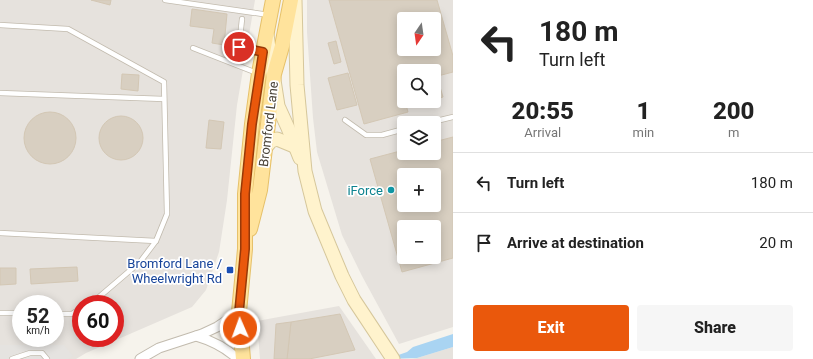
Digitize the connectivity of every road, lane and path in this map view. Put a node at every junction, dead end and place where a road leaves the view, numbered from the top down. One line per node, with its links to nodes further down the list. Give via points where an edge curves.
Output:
1 (165, 0): 5 (lane)
2 (273, 0): 5 (main road, Bromford Lane)
3 (291, 0): 12 (main road, Bromford Lane)
4 (295, 0): 21 (street, via 297,85)
5 (270, 15): 8 (main road, Bromford Lane)
6 (242, 19): 10 (lane, via 239,47)
7 (0, 25): 14 (lane, via 68,29 164,82)
8 (267, 33): 10 (main road, Bromford Lane); 12 (street)
9 (193, 48): 11 (lane)
10 (263, 52): 11 (main road, Bromford Lane)
11 (259, 73): 24 (main road, Bromford Lane, via 245,194)
12 (274, 74): 19 (street, via 278,106); 20 (main road, Bromford Lane)
13 (0, 93): 14 (lane)
14 (164, 99): 23 (lane, via 167,214)
15 (453, 117): 17 (lane)
16 (345, 120): 18 (lane, via 366,135 382,135)
17 (441, 120)
18 (397, 131)
19 (294, 146): 20 (street, via 278,139); 21 (street)
20 (265, 148): 24 (main road, Bromford Lane, via 260,190)
21 (305, 171): 35 (street, via 314,210 342,276 354,300)
22 (0, 233): 23 (lane)
23 (156, 241): 25 (lane, via 140,262)
24 (245, 249): 26 (main road, Bromford Lane)
25 (101, 295)
26 (239, 312): 29 (street, via 217,327); 34 (main road, Bromford Lane)
27 (0, 313): 28 (lane)
28 (12, 313)
29 (196, 336): 32 (street, via 159,348); 33 (street, via 210,340 230,351)
30 (12, 359): 31 (lane, via 30,353 42,353)
31 (47, 359)
32 (140, 359)
33 (238, 359)
34 (243, 359)
35 (394, 359)

